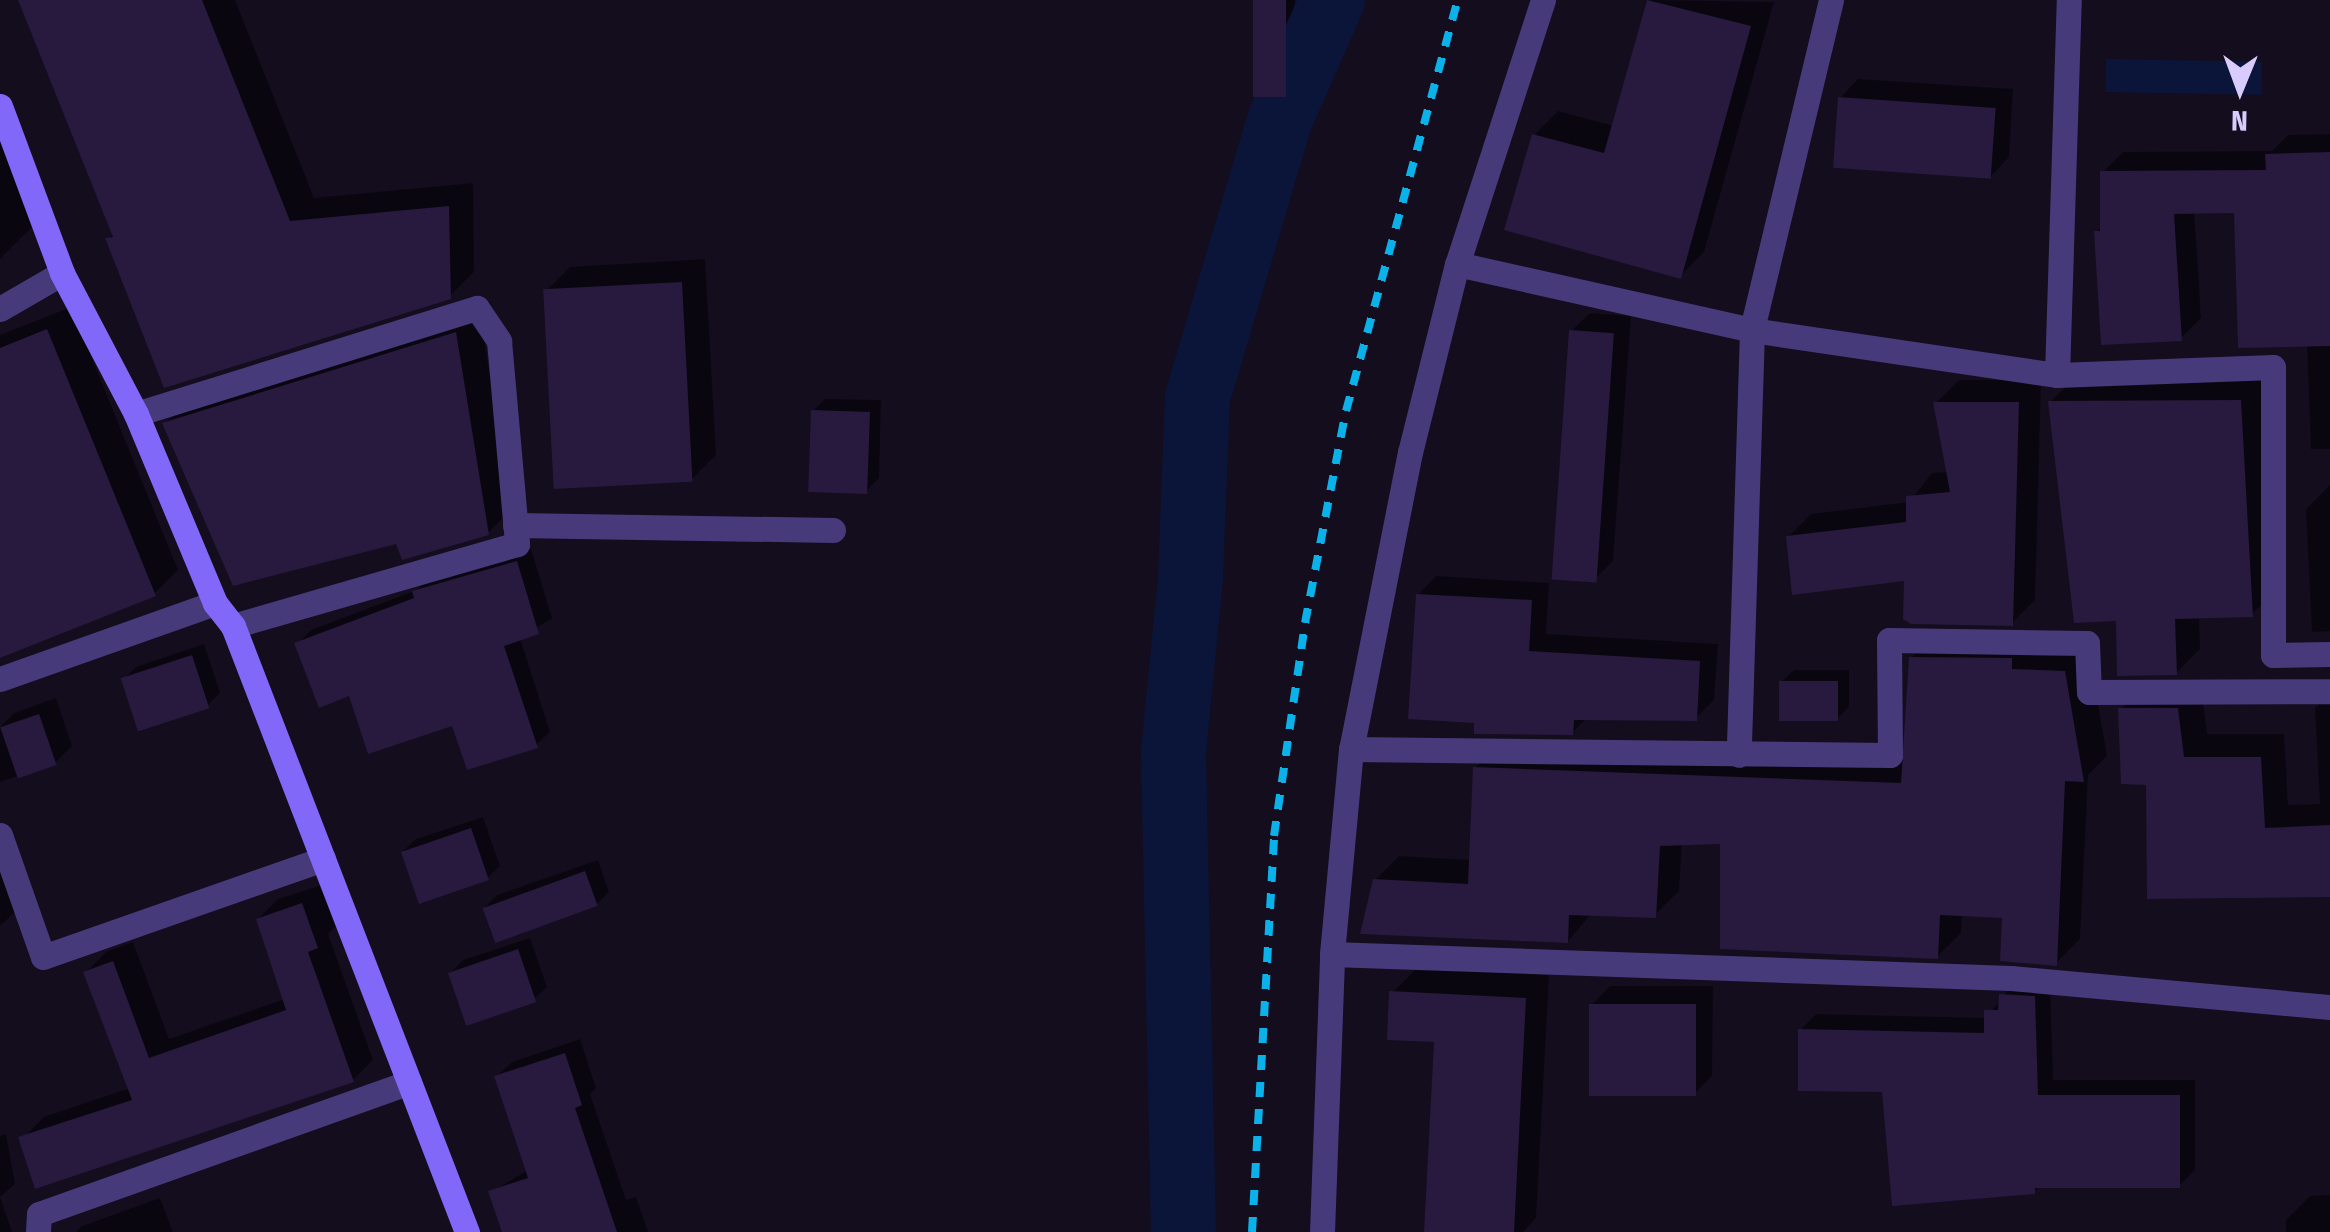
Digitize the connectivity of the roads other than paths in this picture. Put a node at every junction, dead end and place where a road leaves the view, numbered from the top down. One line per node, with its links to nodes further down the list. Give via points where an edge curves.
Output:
1 (1543, 0): 5 (street)
2 (1831, 0): 8 (street)
3 (2069, 0): 9 (street)
4 (0, 106): 6 (street)
5 (1456, 264): 8 (street); 18 (street, via 1410,452)
6 (62, 273): 7 (street); 10 (street)
7 (0, 309)
8 (1752, 330): 9 (street); 19 (street)
9 (2057, 374): 15 (street, via 2273,367 2273,655)
10 (136, 414): 11 (street, via 478,308 499,341); 13 (street)
11 (516, 526): 12 (street); 14 (street, via 517,544)
12 (833, 530)
13 (215, 603): 14 (street); 16 (street)
14 (233, 626): 21 (street)
15 (2330, 654)
16 (0, 679)
17 (2330, 691): 19 (street, via 2090,692 2087,643 1889,640 1890,755)
18 (1351, 749): 19 (street); 22 (street)
19 (1739, 754)
20 (0, 835): 21 (street, via 43,957)
21 (323, 859): 24 (street)
22 (1332, 954): 23 (street, via 2011,978); 27 (street)
23 (2330, 1007)
24 (409, 1082): 25 (street, via 39,1214); 26 (street)
25 (38, 1232)
26 (467, 1232)
27 (1322, 1232)

